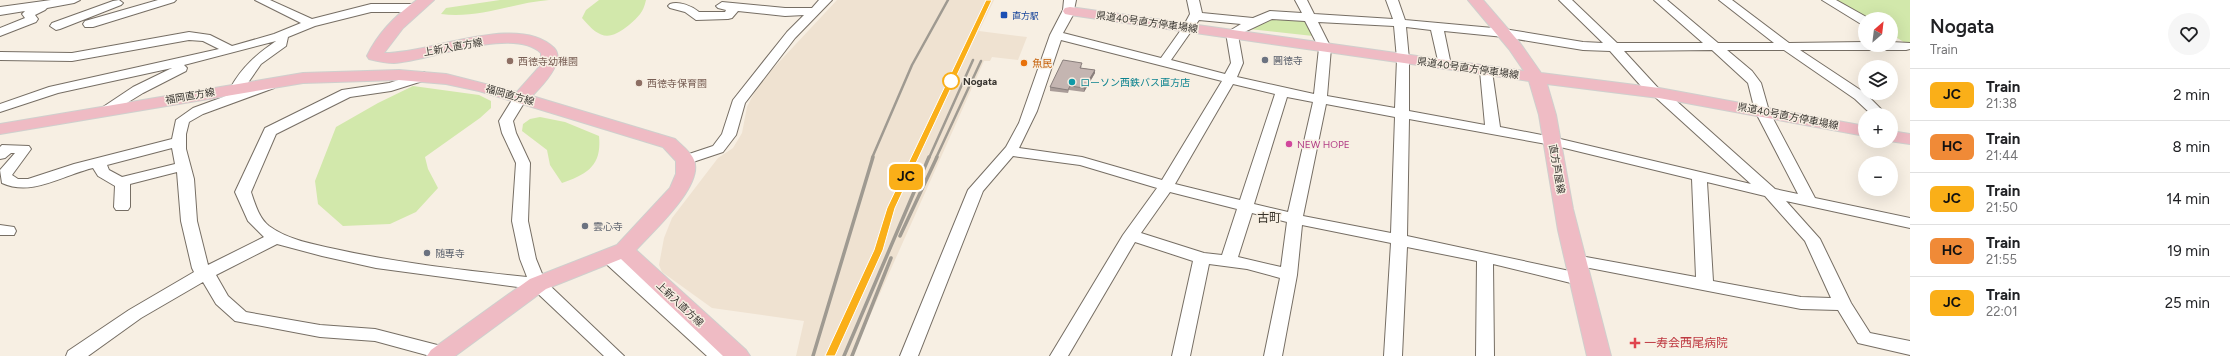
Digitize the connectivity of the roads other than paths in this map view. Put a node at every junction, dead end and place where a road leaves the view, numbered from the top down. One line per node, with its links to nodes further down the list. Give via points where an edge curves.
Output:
1 (74, 0): 15 (street)
2 (101, 0): 14 (street)
3 (170, 0): 31 (street)
4 (261, 0): 29 (street)
5 (826, 0): 24 (street)
6 (1193, 0): 27 (street, via 1196,14)
7 (1301, 0): 25 (street)
8 (1392, 0): 30 (street)
9 (1475, 0): 35 (main road, 直方芦屋線)
10 (1565, 0): 41 (street)
11 (1660, 0): 42 (street)
12 (1725, 0): 40 (street)
13 (1828, 0): 26 (street)
14 (122, 2): 32 (street)
15 (58, 3): 23 (street); 34 (street, via 32,11 28,14 32,20)
16 (370, 4): 17 (street); 29 (street)
17 (421, 4): 59 (main road, 上新入直方線, via 386,39 375,56 399,57 474,42 524,40 539,43 549,52 548,65 533,86)
18 (753, 5): 22 (street); 24 (street, via 784,12)
19 (1070, 5): 27 (main road, 県道40号直方停車場線); 38 (street)
20 (674, 6): 22 (street, via 689,10 696,16 728,15)
21 (722, 6): 22 (street)
22 (735, 8)
23 (0, 11)
24 (813, 11): 75 (street, via 738,102 729,135 718,149)
25 (1309, 16): 28 (street, via 1270,14); 30 (street); 43 (street)
26 (1858, 17)
27 (1192, 22): 28 (street); 36 (main road, 県道40号直方停車場線); 49 (street)
28 (1254, 22): 36 (street)
29 (311, 23): 37 (street)
30 (1400, 23): 33 (street); 48 (street)
31 (89, 24)
32 (56, 26)
33 (1437, 27): 35 (street); 50 (street)
34 (0, 32)
35 (1504, 33): 41 (street, via 1583,46); 53 (main road, 直方芦屋線)
36 (1232, 34): 43 (main road, 県道40号直方停車場線); 54 (street, via 1236,63)
37 (282, 35): 45 (street); 56 (street, via 282,43 254,63)
38 (1056, 36): 49 (street); 73 (street, via 1021,134)
39 (1898, 42): 44 (street)
40 (1786, 46): 42 (street); 44 (street); 62 (street, via 1860,96)
41 (1614, 47): 42 (street); 58 (street)
42 (1716, 47): 64 (street, via 1754,83)
43 (1325, 48): 48 (main road, 県道40号直方停車場線); 60 (street)
44 (1908, 48)
45 (231, 50): 46 (street); 47 (street, via 206,38 189,36 72,57)
46 (211, 55): 61 (street, via 54,90); 63 (street, via 170,73)
47 (0, 56)
48 (1404, 59): 50 (main road, 県道40号直方停車場線); 65 (street)
49 (1163, 63): 54 (street)
50 (1445, 65): 51 (main road, 県道40号直方停車場線)
51 (1486, 71): 53 (main road, 県道40号直方停車場線); 67 (street)
52 (424, 76): 55 (main road, 福岡直方線, via 358,75); 59 (main road, 福岡直方線); 88 (street, via 391,87 347,93 270,131 243,192 254,219)
53 (1535, 77): 58 (main road, 県道40号直方停車場線); 71 (main road, 直方芦屋線)
54 (1228, 79): 57 (street); 80 (street)
55 (278, 81): 56 (main road, 福岡直方線); 72 (street, via 198,111 184,120)
56 (238, 87): 63 (main road, 福岡直方線)
57 (1282, 92): 60 (street); 83 (street)
58 (1656, 93): 64 (main road, 県道40号直方停車場線); 81 (street)
59 (520, 98): 75 (main road, 福岡直方線, via 669,144); 98 (street, via 506,122 523,163 520,221 528,259)
60 (1320, 100): 65 (street); 85 (street)
61 (0, 108)
62 (1873, 108)
63 (104, 110): 66 (main road, 福岡直方線)
64 (1762, 110): 68 (main road, 県道40号直方停車場線); 82 (street)
65 (1402, 113): 67 (street); 89 (street)
66 (0, 129)
67 (1493, 129): 71 (street)
68 (1858, 129)
69 (1898, 136): 70 (main road)
70 (1910, 139)
71 (1552, 141): 78 (street); 93 (main road, 直方芦屋線, via 1559,188)
72 (179, 142): 76 (street); 77 (street)
73 (1010, 151): 80 (street, via 1082,161); 107 (street, via 988,173 976,190)
74 (0, 154): 76 (street, via 7,148 24,149 22,155 4,175 7,180 22,185)
75 (685, 160): 90 (main road, via 685,174 679,190)
76 (98, 162): 79 (street, via 103,173)
77 (183, 166): 79 (street); 95 (street, via 189,221 200,268)
78 (1699, 176): 81 (street); 99 (street)
79 (120, 182): 84 (street, via 123,184)
80 (1166, 186): 83 (street); 87 (street)
81 (1770, 193): 82 (street); 100 (street, via 1812,239)
82 (1809, 201): 86 (street)
83 (1247, 206): 85 (street); 94 (street)
84 (122, 207)
85 (1295, 219): 89 (street); 96 (street)
86 (1910, 223)
87 (1130, 236): 92 (street); 108 (street)
88 (276, 238): 95 (street); 98 (street, via 358,260)
89 (1399, 239): 91 (street); 111 (street)
90 (616, 254): 98 (main road); 105 (street); 106 (main road, 上新入直方線)
91 (1485, 257): 97 (street); 112 (street)
92 (1202, 258): 94 (street); 109 (street)
93 (1575, 260): 97 (main road, 直方芦屋線); 99 (street)
94 (1228, 262): 96 (street)
95 (206, 274): 102 (street, via 222,300 242,317 320,331 375,335); 104 (street, via 135,314)
96 (1289, 275): 110 (street)
97 (1579, 279): 113 (main road, 直方芦屋線)
98 (538, 284): 102 (main road); 103 (street)
99 (1705, 285): 100 (street, via 1801,303)
100 (1843, 304): 101 (street, via 1864,338)
101 (1910, 348)
102 (441, 354)
103 (612, 355)
104 (75, 356)
105 (719, 356)
106 (738, 356)
107 (909, 356)
108 (1059, 356)
109 (1181, 356)
110 (1273, 356)
111 (1393, 356)
112 (1485, 356)
113 (1599, 356)

